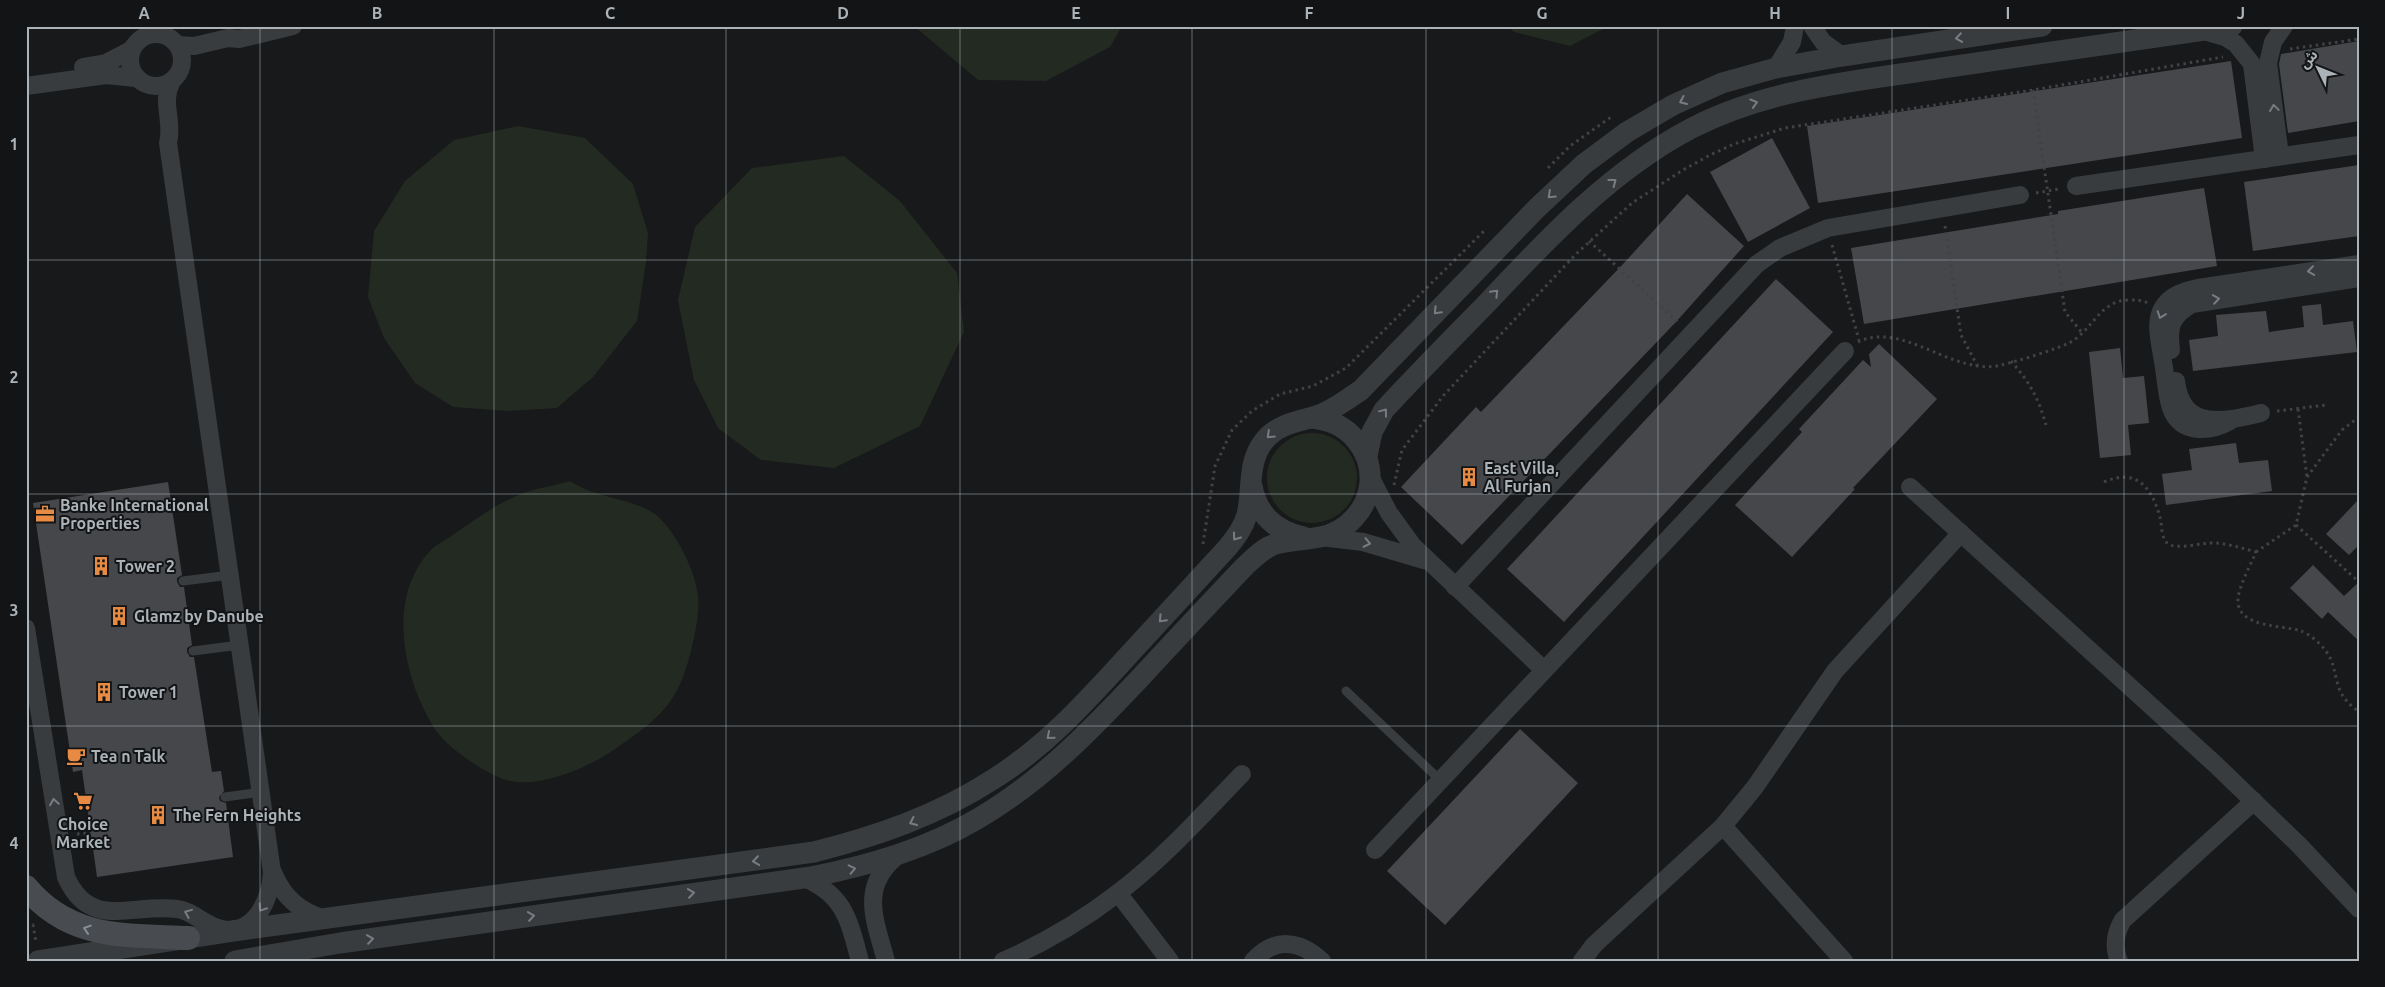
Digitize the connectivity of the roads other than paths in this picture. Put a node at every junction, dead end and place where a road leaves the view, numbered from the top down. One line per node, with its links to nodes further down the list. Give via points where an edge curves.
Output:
1 (293, 26): 9 (street)
2 (1795, 26): 12 (street, via 1792,42)
3 (1812, 26): 11 (street, via 1823,42)
4 (2042, 26): 11 (street, one-way to 11)
5 (2232, 26): 7 (street)
6 (2284, 26): 19 (street, one-way to 6, via 2269,52)
7 (2201, 31): 19 (street, via 2225,37 2245,53 2252,64); 28 (street, one-way to 7, via 1372,432 1384,410 1553,233 1603,189 1692,128 1740,107 1843,83)
8 (139, 38): 10 (street, via 157,34 172,39); 14 (street, via 114,60); 15 (street, via 130,65)
9 (239, 39): 10 (street, via 228,38 194,46); 13 (street, via 231,46 198,56)
10 (178, 45): 13 (street, via 181,52)
11 (1842, 56): 12 (street)
12 (1776, 68): 26 (street, one-way to 26, via 1722,83 1673,105 1627,132 1584,164 1537,208 1361,390 1336,407)
13 (177, 75): 15 (street, via 158,87); 17 (street, via 166,100 170,126)
14 (26, 76)
15 (139, 81): 16 (street, via 106,75); 17 (street, via 153,95 162,133)
16 (26, 86)
17 (168, 143): 34 (street)
18 (2359, 145): 19 (street)
19 (2272, 157): 20 (street)
20 (2076, 186)
21 (2020, 196): 36 (street, via 1828,228 1780,248 1757,264)
22 (2359, 264): 27 (street, one-way to 27, via 2198,288 2176,295 2161,310 2159,335 2169,400 2175,416 2197,430 2213,429)
23 (2359, 278): 27 (street, one-way to 23, via 2201,418 2187,409 2177,394 2169,334 2176,316 2201,301)
24 (1852, 346): 40 (street)
25 (2261, 413): 27 (street)
26 (1309, 418): 28 (street, via 1333,422 1344,428 1361,446); 29 (street, one-way to 29, via 1292,421 1276,429 1255,456)
27 (2230, 421)
28 (1368, 466): 32 (street, via 1368,494 1360,511 1342,529); 33 (street, via 1389,513)
29 (1251, 474): 32 (street, via 1255,500 1270,522 1281,530); 55 (street, one-way to 55, via 1246,515 1228,548 1068,720 1032,752 950,804 897,828 814,852)
30 (1910, 487): 31 (street)
31 (1961, 533): 46 (street); 47 (street, via 1834,671 1755,787)
32 (1313, 537): 33 (street, one-way to 33, via 1363,542); 49 (street, via 1273,545 1245,566 1083,739 1015,796 978,819)
33 (1427, 562): 36 (street)
34 (230, 575): 35 (lane); 38 (street)
35 (183, 581)
36 (1455, 587): 40 (street)
37 (26, 628): 56 (street, one-way to 37, via 218,929 191,913 175,909 101,911 85,903 71,889 66,877)
38 (240, 644): 39 (lane); 44 (street)
39 (193, 651)
40 (1544, 670): 43 (street)
41 (1346, 691): 43 (lane)
42 (1242, 774): 53 (street, via 1170,848)
43 (1440, 780): 48 (street)
44 (261, 792): 45 (lane); 50 (street)
45 (225, 797)
46 (2254, 801): 54 (street); 70 (street, via 2122,920 2115,946)
47 (1723, 826): 68 (street, via 1594,945); 69 (street)
48 (1375, 850)
49 (897, 856): 51 (street, one-way to 49); 59 (street, via 881,872 873,892)
50 (272, 872): 55 (street, via 278,886 292,902 311,915); 56 (street, one-way to 56, via 267,902 247,925)
51 (804, 878): 58 (street, one-way to 51); 63 (street, via 825,889 842,906)
52 (26, 887): 57 (main road, one-way to 52, via 92,931 51,911)
53 (1118, 893): 64 (street, via 1054,935); 65 (street)
54 (2359, 909)
55 (325, 919): 56 (street)
56 (233, 932): 57 (street)
57 (188, 938): 61 (street)
58 (340, 943): 60 (street); 62 (street)
59 (880, 959)
60 (248, 960)
61 (38, 961)
62 (314, 961)
63 (860, 961)
64 (1004, 961)
65 (1170, 961)
66 (1253, 961): 67 (street, via 1264,950 1284,943 1304,947)
67 (1322, 961)
68 (1582, 961)
69 (1844, 961)
70 (2119, 961)

